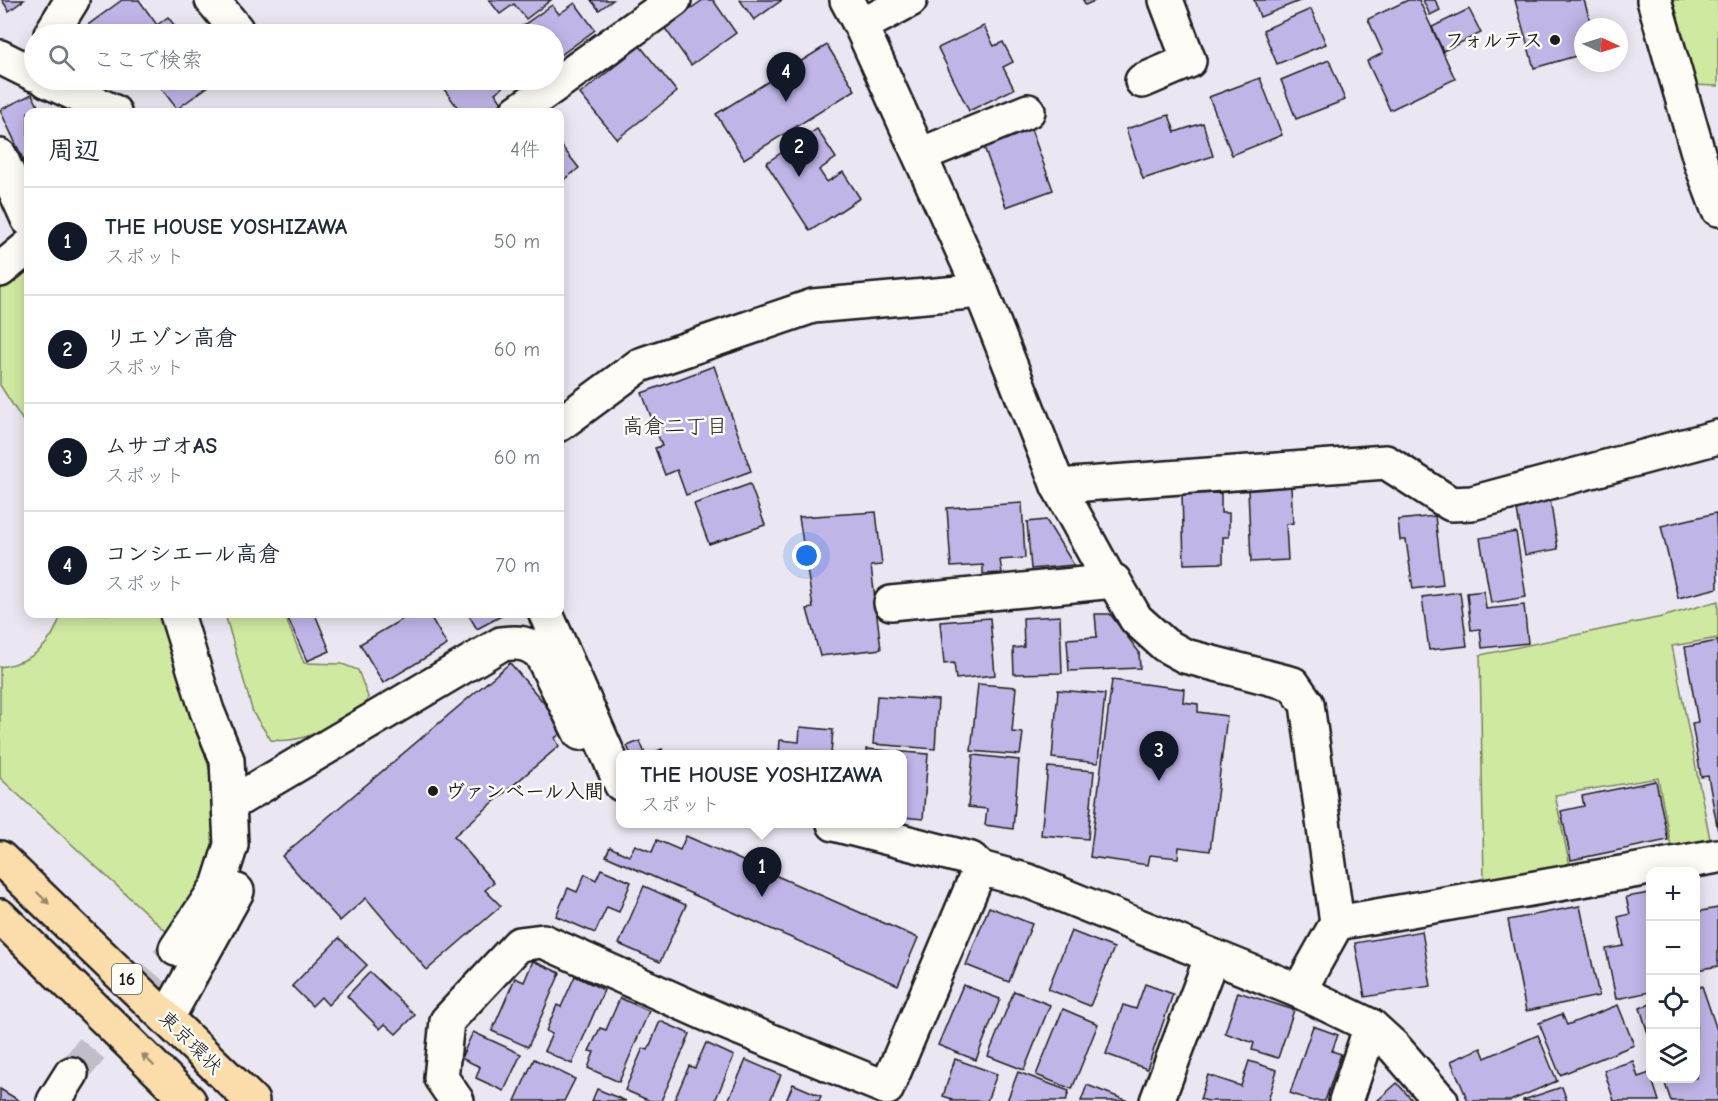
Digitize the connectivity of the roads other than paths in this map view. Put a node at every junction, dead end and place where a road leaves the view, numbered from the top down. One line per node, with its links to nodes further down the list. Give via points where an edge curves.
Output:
1 (72, 0): 8 (street)
2 (212, 0): 9 (street)
3 (674, 0): 12 (street)
4 (910, 0): 7 (street)
5 (1166, 0): 13 (street, via 1189,61)
6 (1654, 0): 21 (street)
7 (854, 13): 19 (street)
8 (57, 24)
9 (232, 24)
10 (0, 57): 11 (street)
11 (24, 66)
12 (564, 78)
13 (1142, 81)
14 (72, 90): 16 (street)
15 (548, 90): 17 (street)
16 (106, 108)
17 (523, 108)
18 (1028, 111): 19 (street)
19 (920, 154): 25 (street)
20 (0, 156): 22 (street)
21 (1718, 209)
22 (24, 210)
23 (24, 250): 24 (street)
24 (0, 270)
25 (981, 291): 26 (street, via 813,306 640,365); 28 (street)
26 (564, 421)
27 (1718, 437): 28 (street, via 1472,503 1451,504 1386,462)
28 (1058, 486): 29 (street, via 1109,579)
29 (1114, 581): 30 (street); 42 (street, via 1136,619 1165,645 1185,656 1293,684 1307,704)
30 (891, 603)
31 (178, 618): 35 (street, via 207,711)
32 (547, 618): 33 (street)
33 (571, 694): 34 (street); 36 (street); 37 (street, via 532,646 519,641 501,644)
34 (580, 733)
35 (227, 760): 37 (street); 44 (street, via 231,844 218,886)
36 (616, 775)
37 (239, 800): 47 (street, via 251,836 247,866 236,894)
38 (850, 828): 41 (street, via 971,858)
39 (1718, 856): 42 (street)
40 (0, 858): 47 (highway, 東京環状 / 16, one-way to 47)
41 (980, 868): 45 (street, via 1028,881); 53 (street, via 887,1088 722,1021 543,940 519,944 447,1021 441,1078)
42 (1337, 923): 46 (street)
43 (5, 926): 51 (highway, 16, one-way to 43)
44 (176, 949)
45 (1212, 956): 46 (street); 54 (street)
46 (1299, 991): 48 (street)
47 (167, 1018): 52 (highway, 東京環状 / 16)
48 (1371, 1026): 55 (street); 56 (street)
49 (71, 1074): 50 (street)
50 (54, 1101)
51 (189, 1101)
52 (252, 1101)
53 (457, 1101)
54 (1157, 1101)
55 (1346, 1101)
56 (1441, 1101)

